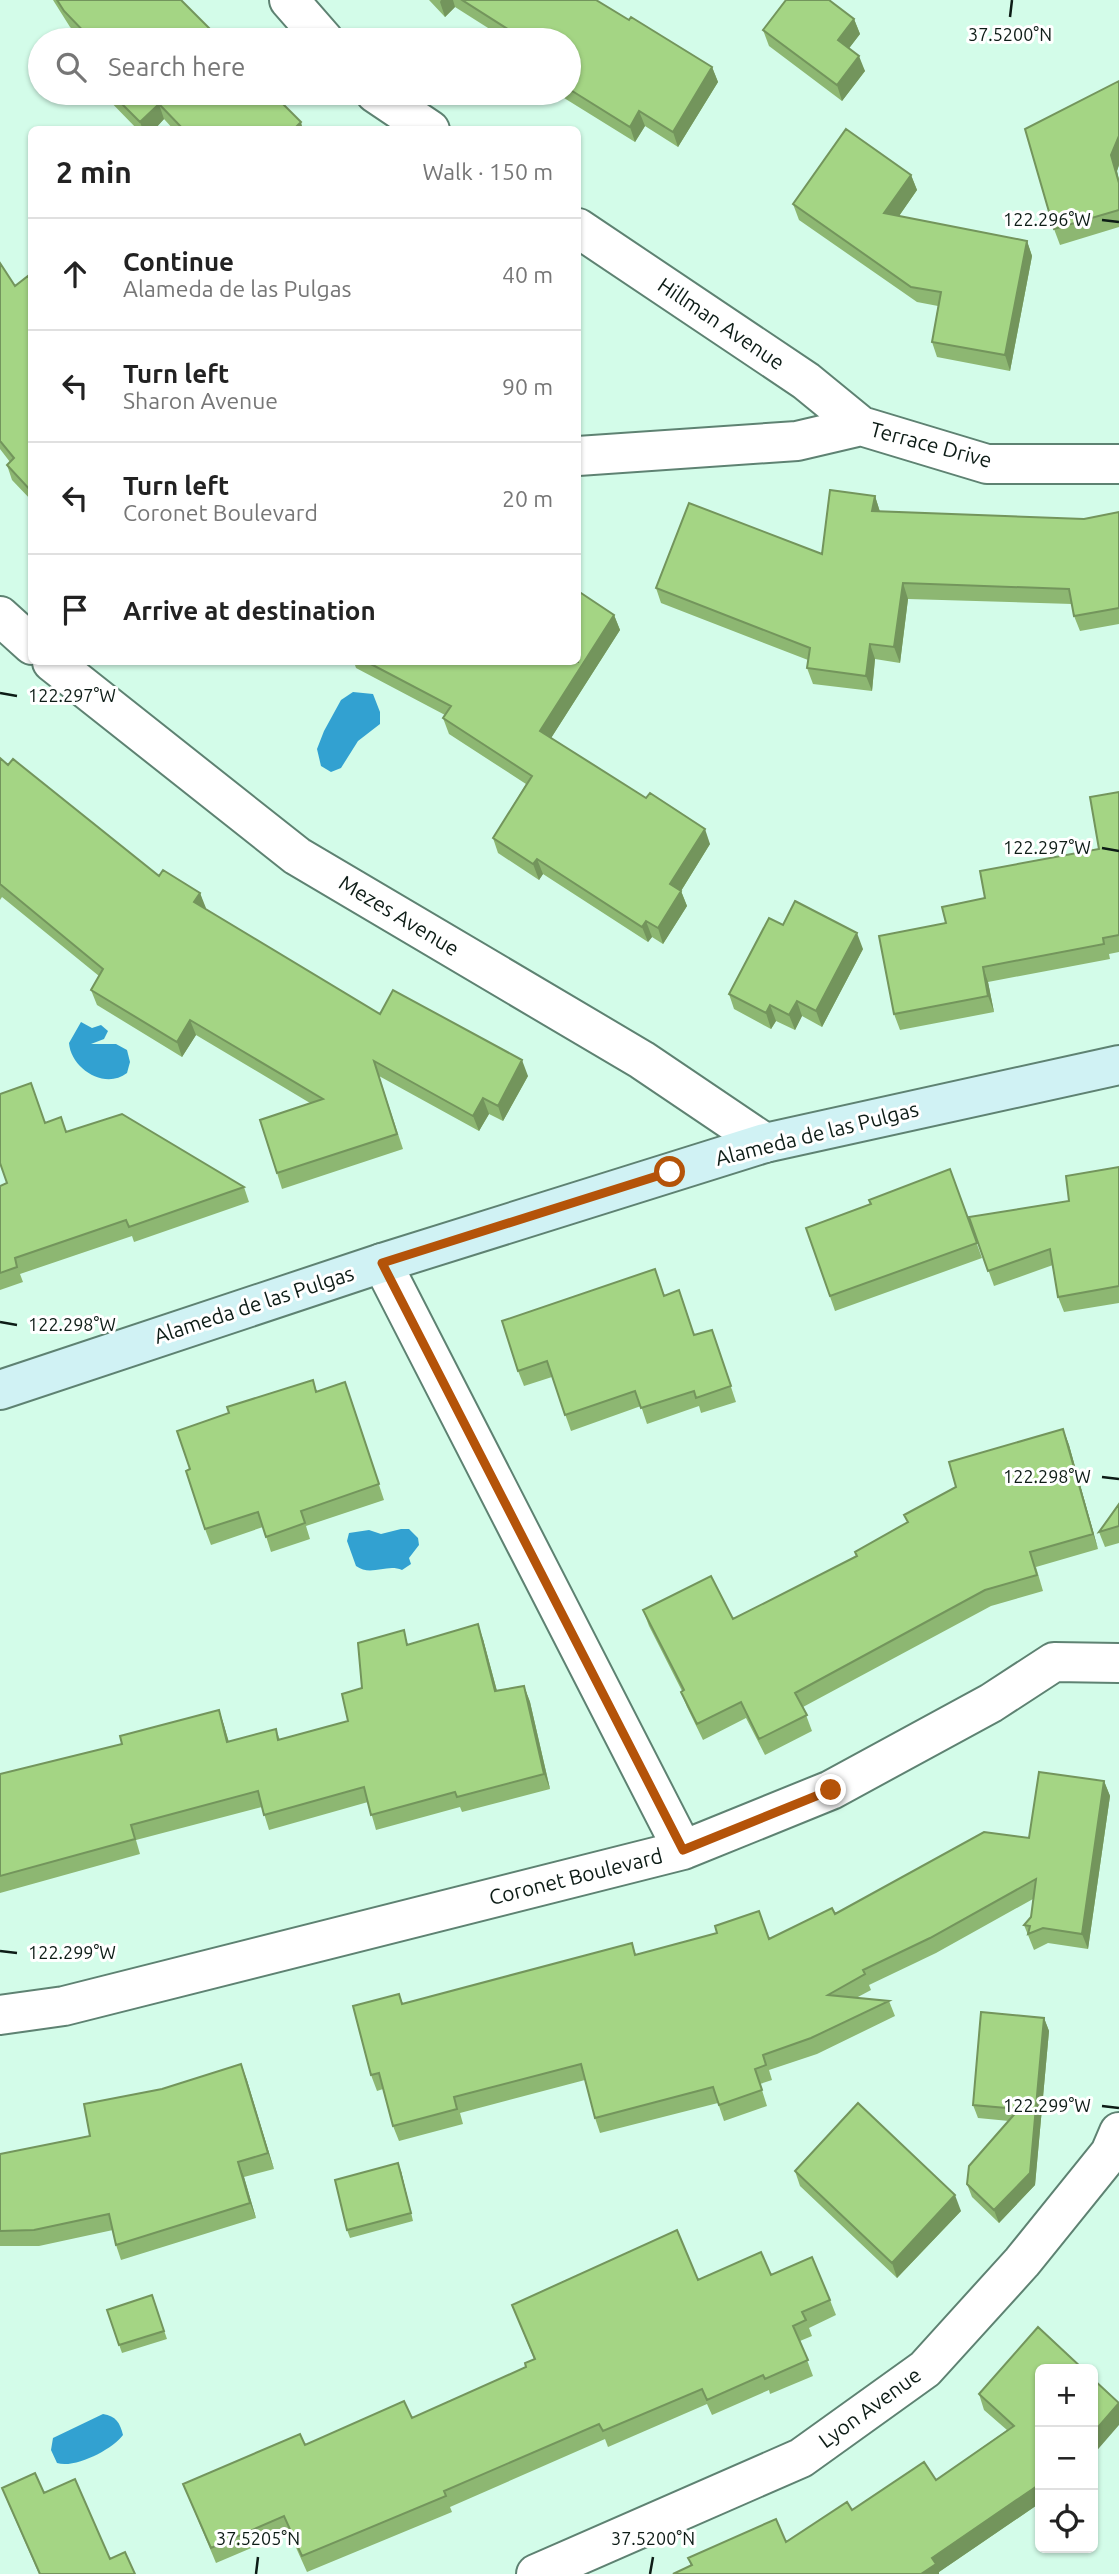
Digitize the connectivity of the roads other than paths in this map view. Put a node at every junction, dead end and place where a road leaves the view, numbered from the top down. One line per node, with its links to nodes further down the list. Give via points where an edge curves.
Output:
1 (289, 0): 2 (street)
2 (314, 28)
3 (393, 105): 4 (street)
4 (424, 126)
5 (581, 230): 6 (street, Hillman Avenue, via 806,381)
6 (861, 426): 7 (street, Terrace Drive, via 797,442); 8 (street, Terrace Drive, via 987,464)
7 (581, 456)
8 (1119, 464)
9 (56, 665): 11 (street, Mezes Avenue, via 297,856 642,1060)
10 (1119, 1065): 11 (main road, Alameda de las Pulgas)
11 (765, 1143): 12 (main road, Alameda de las Pulgas)
12 (382, 1263): 13 (main road, Alameda de las Pulgas); 15 (street)
13 (0, 1390)
14 (1119, 1663): 15 (street, Coronet Boulevard, via 1054,1662 990,1703 831,1790)
15 (683, 1850): 16 (street, Coronet Boulevard, via 64,2006)
16 (0, 2014)
17 (1119, 2132): 18 (street, Lyon Avenue, via 1110,2153 1023,2262 925,2369 801,2458)
18 (536, 2574)

